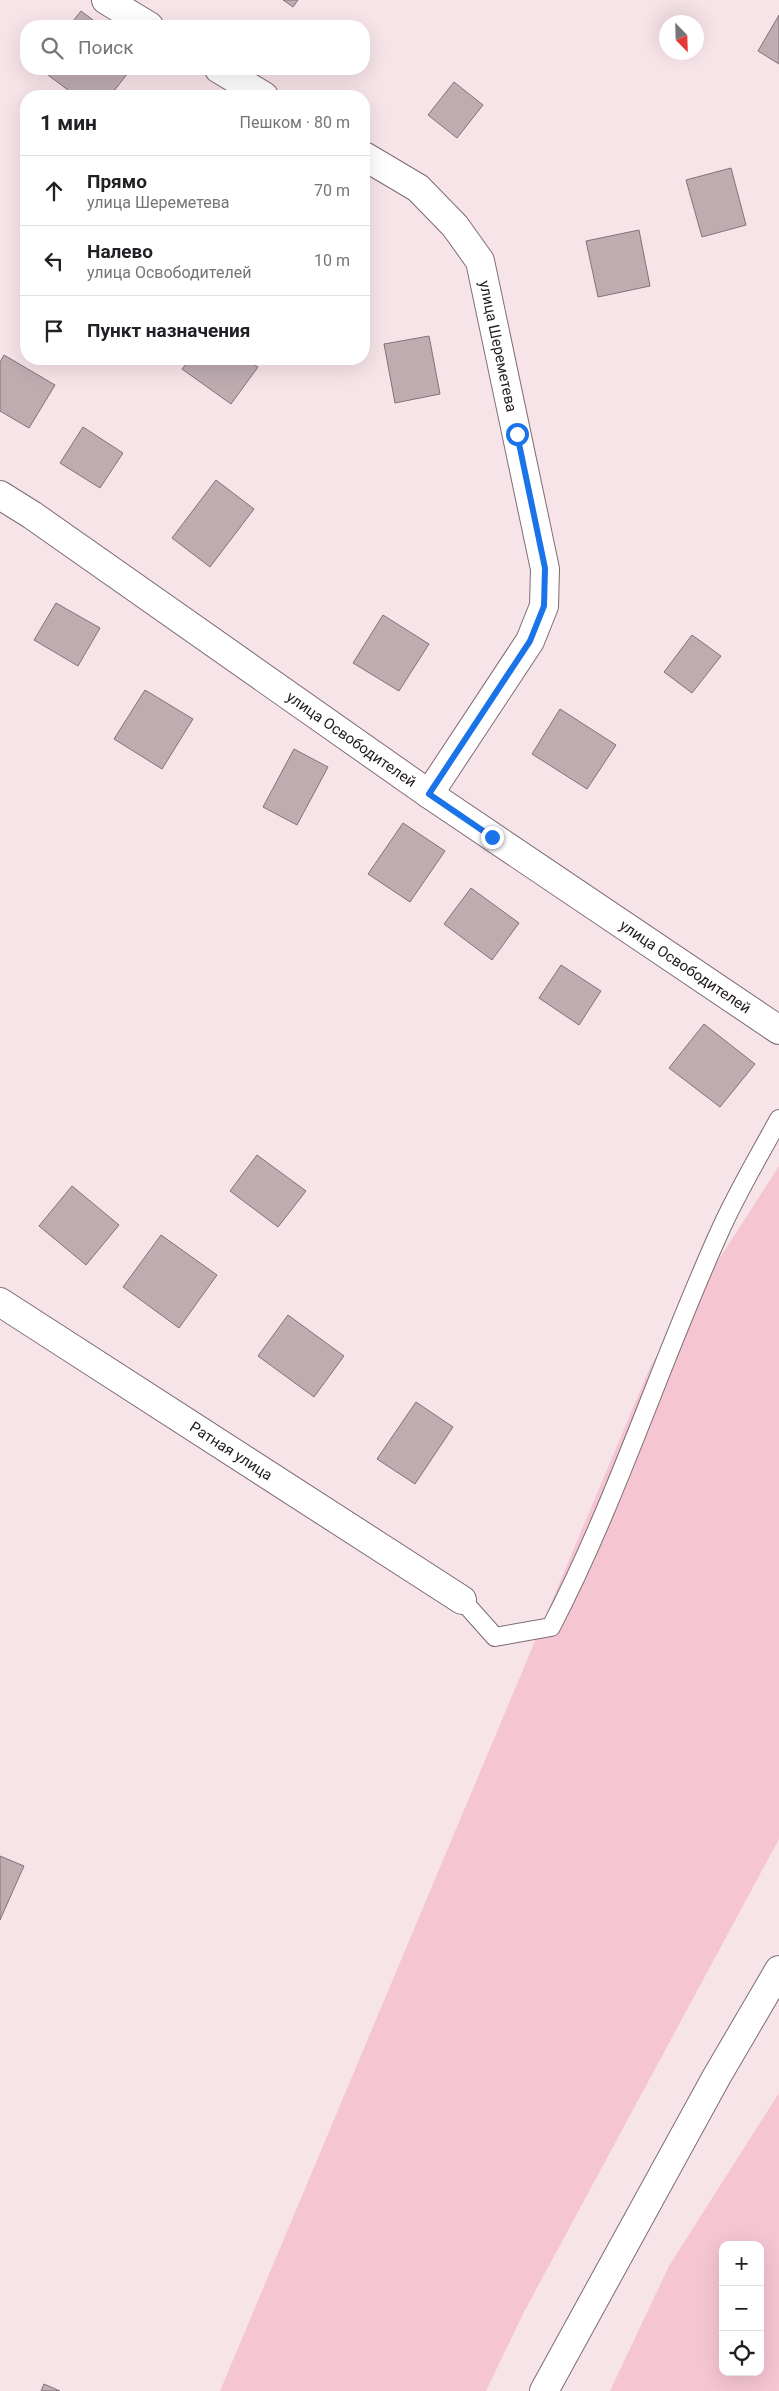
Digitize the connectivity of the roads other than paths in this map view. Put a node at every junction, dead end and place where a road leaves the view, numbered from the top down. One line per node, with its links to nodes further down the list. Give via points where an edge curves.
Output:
1 (106, 0): 2 (main road)
2 (139, 20)
3 (229, 75): 4 (main road)
4 (254, 90)
5 (370, 160): 7 (main road, улица Шереметева, via 418,188 455,226 480,261 545,568 544,606 530,641)
6 (0, 495): 7 (main road, улица Освободителей)
7 (429, 794): 8 (main road, улица Освободителей)
8 (779, 1030)
9 (779, 1119): 11 (lane, via 719,1231 609,1501 551,1627 494,1637)
10 (0, 1302): 11 (main road, Ратная улица)
11 (462, 1600)
12 (779, 1970): 13 (main road)
13 (544, 2391)

